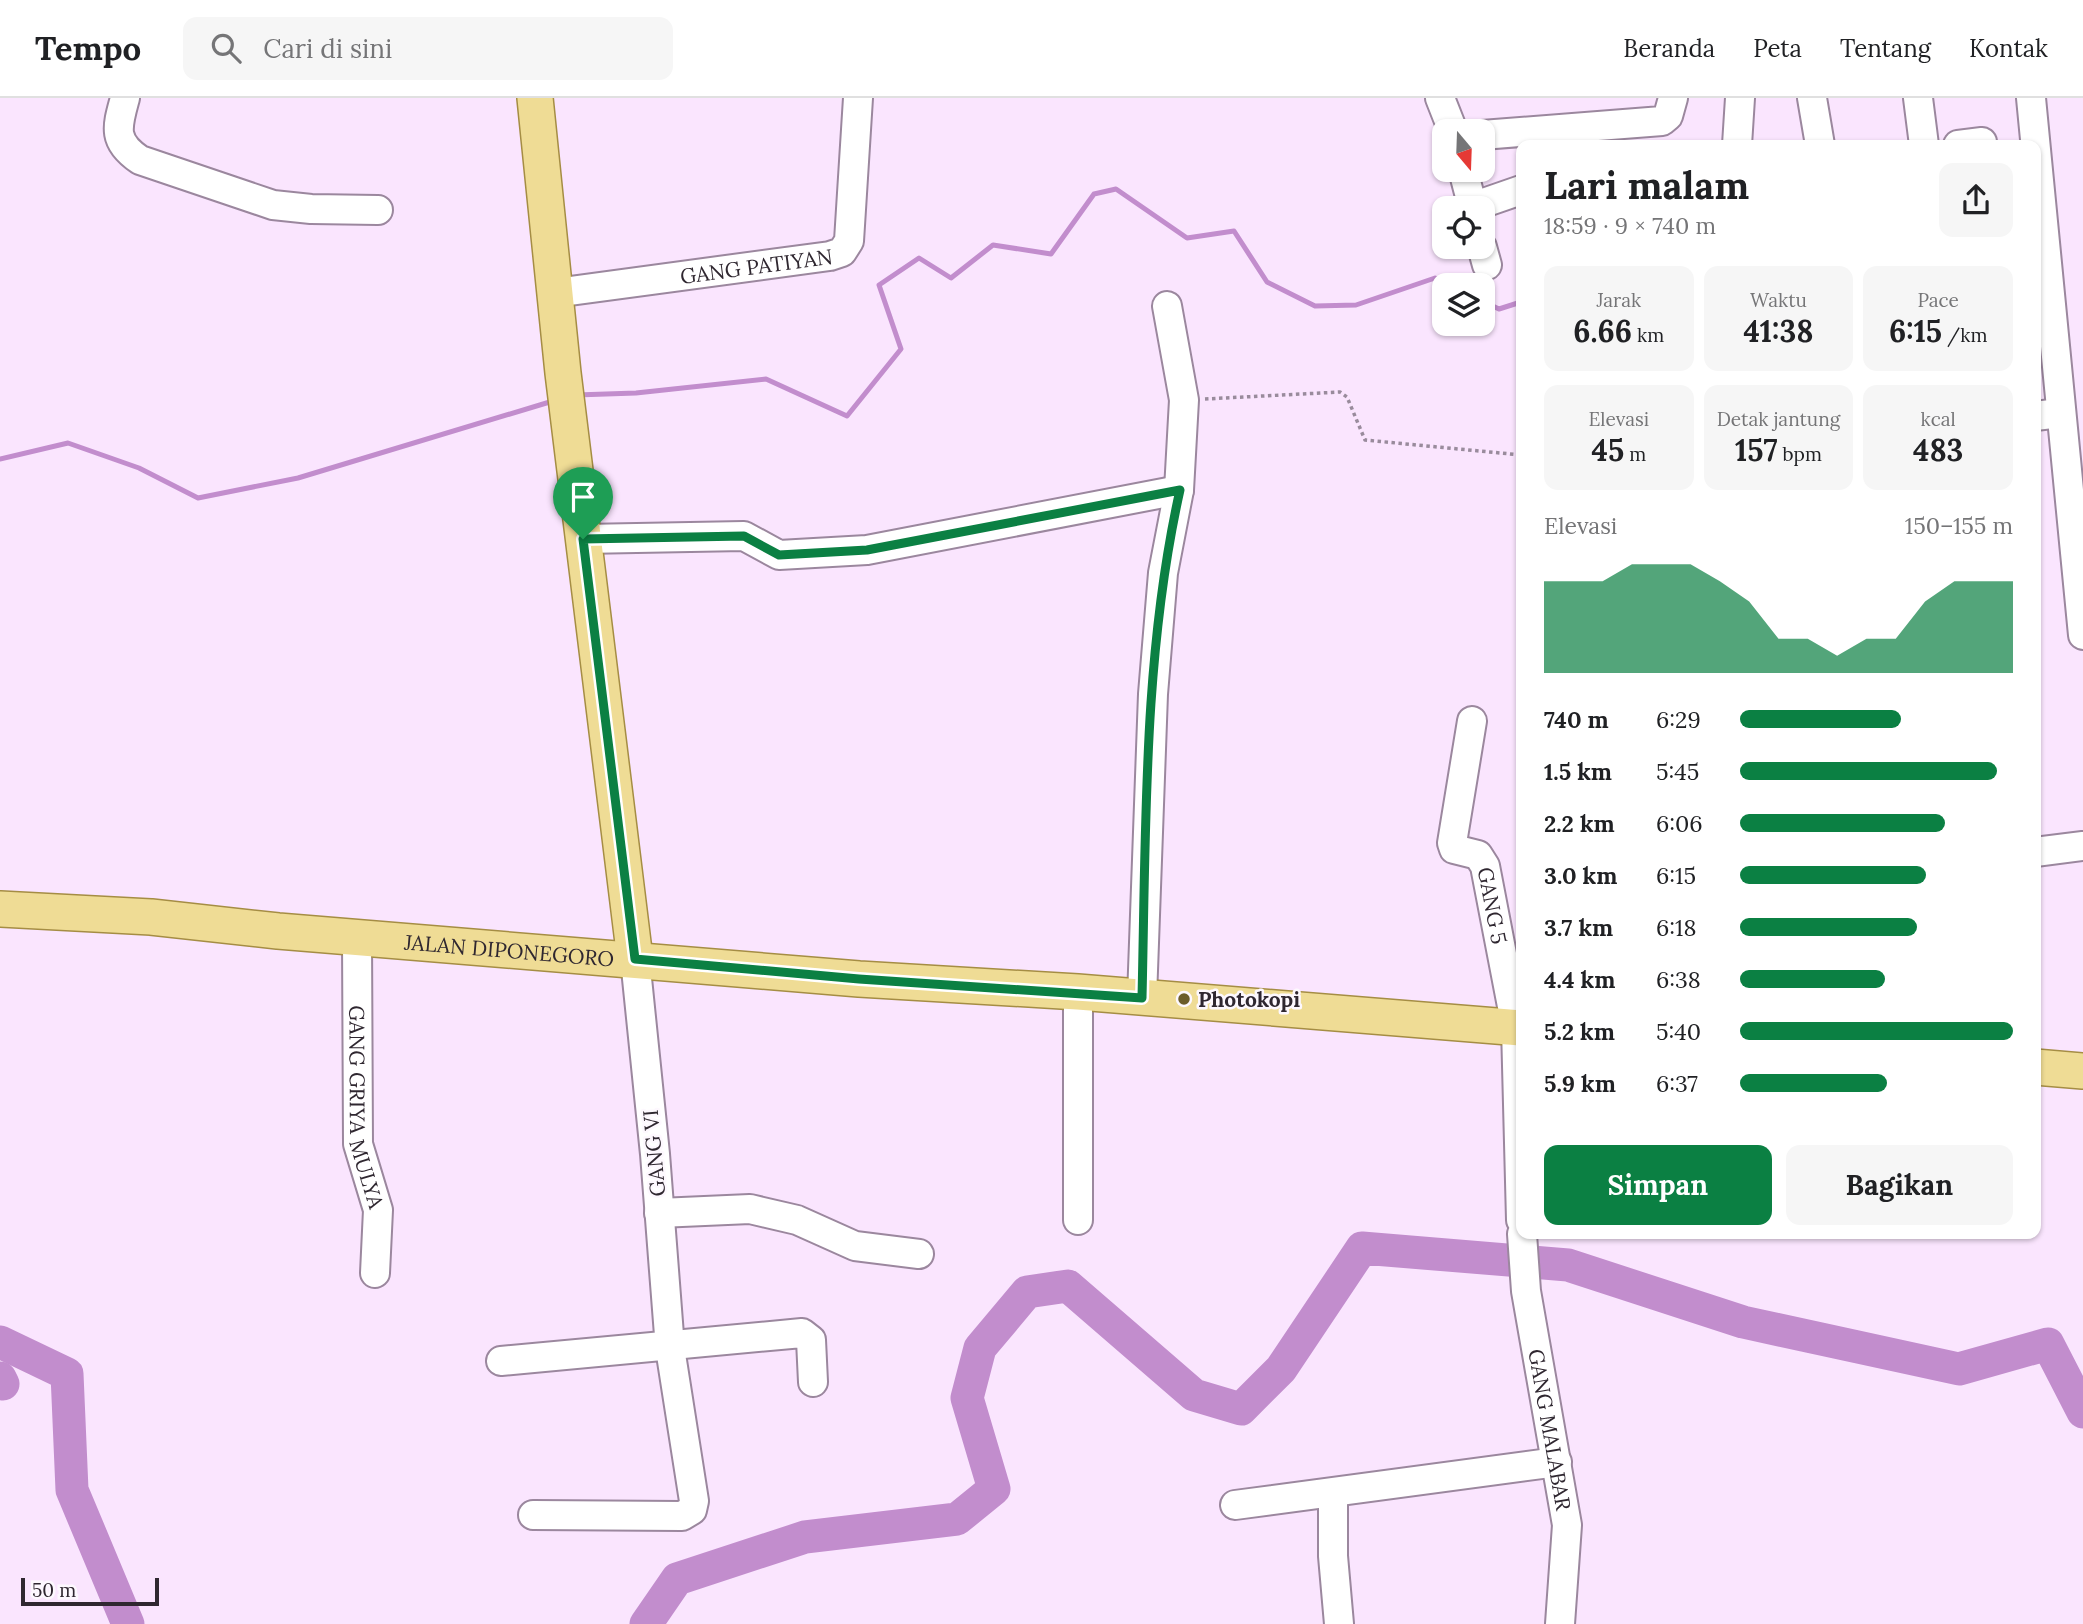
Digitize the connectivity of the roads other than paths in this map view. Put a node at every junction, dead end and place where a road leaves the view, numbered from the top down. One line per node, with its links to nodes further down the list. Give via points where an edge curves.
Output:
1 (125, 98): 18 (street, via 117,127 125,150 140,160 273,205)
2 (535, 98): 20 (main road)
3 (858, 98): 20 (street, GANG PATIYAN, via 849,241 842,252)
4 (1440, 98): 10 (street)
5 (1673, 98): 11 (street, via 1662,121)
6 (1740, 98): 12 (street)
7 (1812, 98): 13 (street)
8 (1918, 98): 14 (street)
9 (2031, 98): 15 (street)
10 (1448, 119)
11 (1495, 134)
12 (1737, 140)
13 (1819, 140)
14 (1923, 140)
15 (2033, 140)
16 (1516, 192): 17 (street)
17 (1495, 200)
18 (378, 210)
19 (2041, 284): 22 (street)
20 (555, 293): 25 (main road)
21 (1167, 306): 24 (street, via 1184,400)
22 (2048, 414): 23 (street)
23 (2073, 448): 26 (street)
24 (1180, 490): 25 (street, via 867,550 779,555 744,536); 35 (street, via 1163,573 1153,694)
25 (583, 539): 33 (main road)
26 (2080, 587): 27 (street)
27 (2083, 635)
28 (1472, 721): 36 (street, GANG 5, via 1452,844 1454,849 1478,855 1485,866)
29 (2083, 846): 30 (street)
30 (2041, 851)
31 (0, 909): 32 (main road, JALAN DIPONEGORO, via 151,917)
32 (357, 938): 33 (main road, JALAN DIPONEGORO); 44 (street, GANG GRIYA MULYA, via 358,1144 379,1210)
33 (635, 959): 34 (main road, JALAN DIPONEGORO); 40 (street, GANG VI)
34 (1078, 992): 35 (main road, JALAN DIPONEGORO); 41 (street)
35 (1142, 998): 37 (main road, JALAN DIPONEGORO)
36 (1516, 1018)
37 (1516, 1028)
38 (2041, 1068): 39 (main road)
39 (2083, 1071)
40 (659, 1213): 43 (street, via 750,1209 797,1220 855,1246); 45 (street, GANG VI)
41 (1078, 1220)
42 (1522, 1239): 48 (street, GANG MALABAR, via 1527,1291)
43 (919, 1254)
44 (375, 1273)
45 (670, 1348): 46 (street); 47 (street, via 802,1334 811,1340); 51 (street, GANG VI, via 690,1461 692,1510 682,1516)
46 (501, 1361)
47 (813, 1382)
48 (1558, 1462): 49 (street); 53 (street, GANG MALABAR, via 1567,1525)
49 (1333, 1494): 50 (street); 52 (street)
50 (1235, 1505)
51 (533, 1515)
52 (1339, 1624)
53 (1560, 1624)

